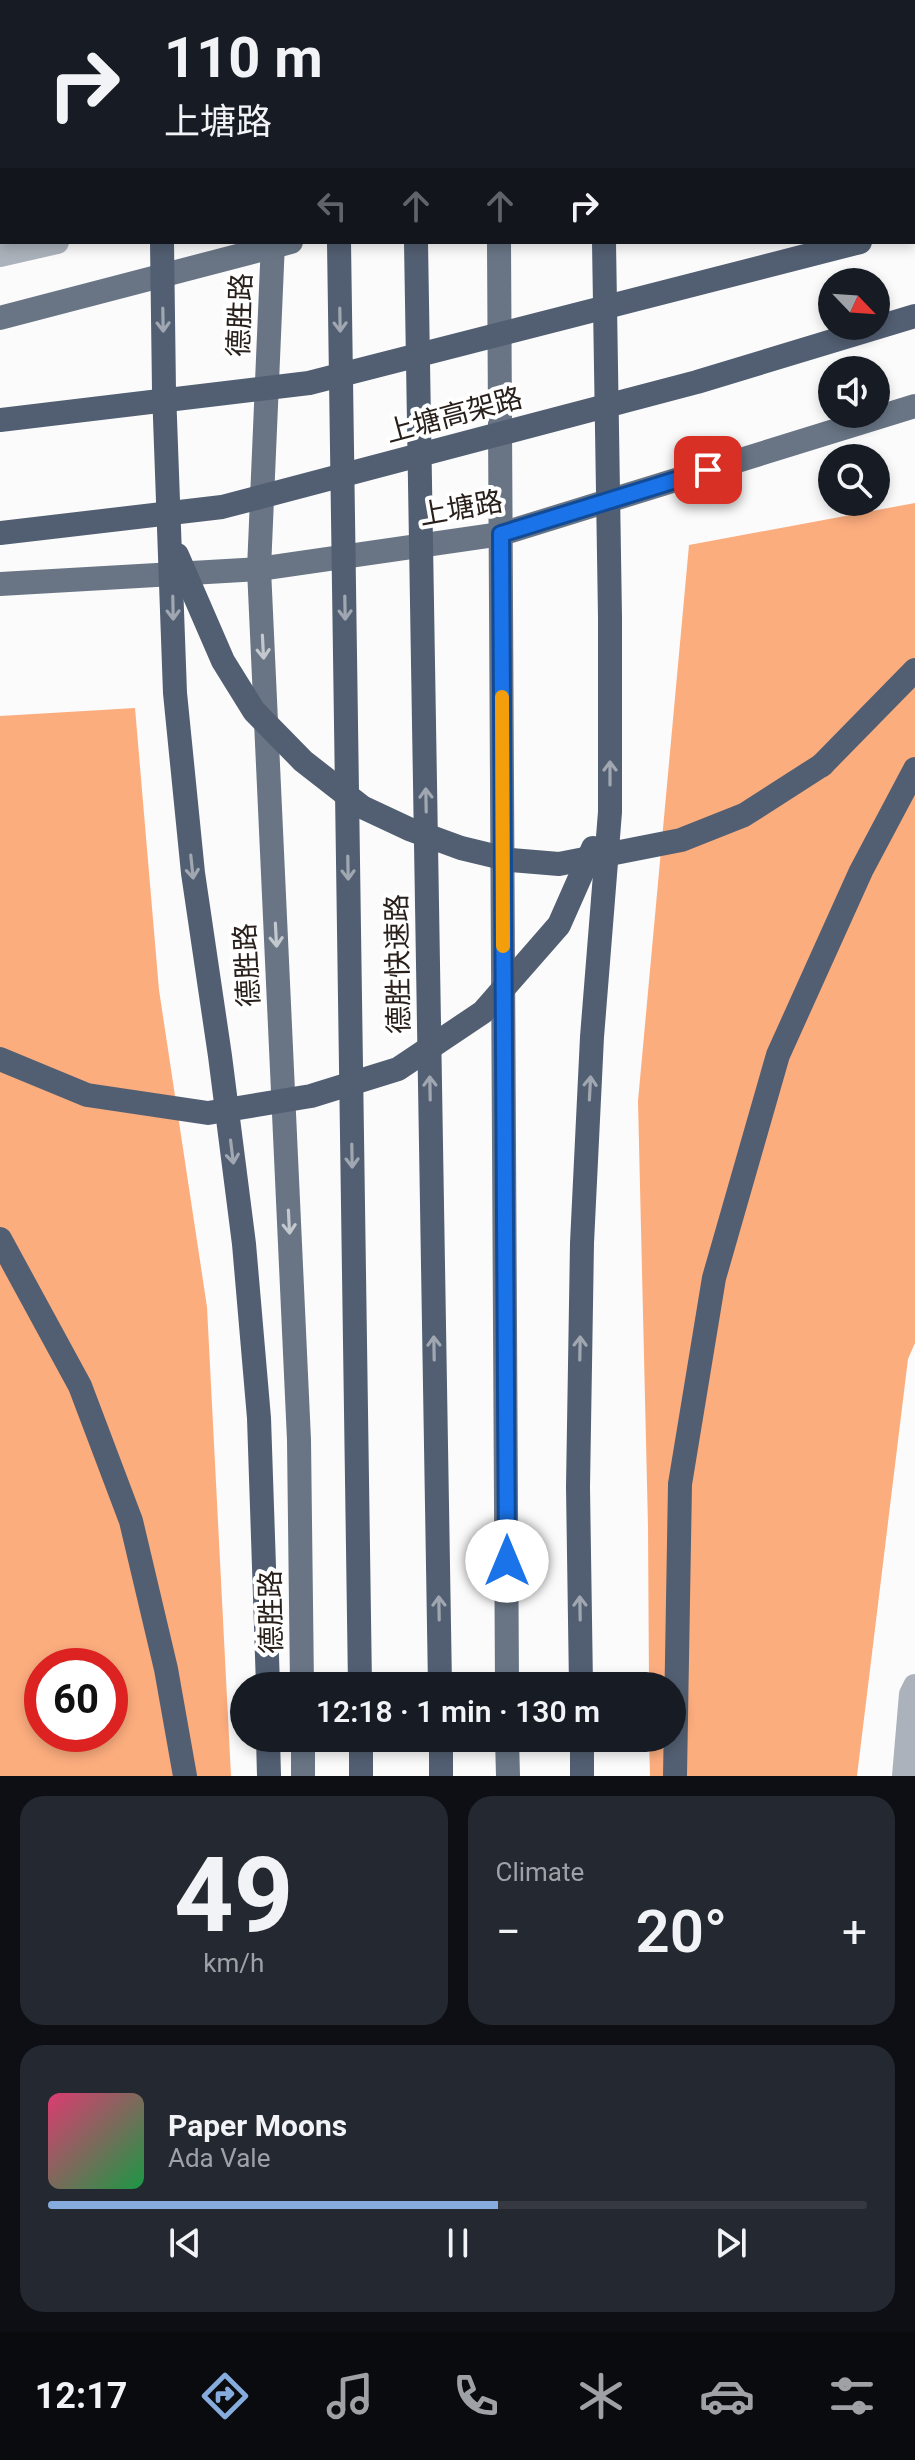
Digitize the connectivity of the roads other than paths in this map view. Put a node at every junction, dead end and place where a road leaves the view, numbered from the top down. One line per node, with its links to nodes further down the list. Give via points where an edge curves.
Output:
1 (48, 244): 9 (lane)
2 (162, 244): 16 (highway, one-way to 16, bridge)
3 (279, 244): 11 (main road); 17 (main road, 德胜路)
4 (339, 244): 26 (highway, 德胜快速路, one-way to 26, bridge)
5 (416, 244): 27 (highway, 德胜快速路, one-way to 5, bridge)
6 (499, 244): 15 (main road)
7 (604, 244): 21 (highway, one-way to 7, bridge)
8 (852, 244): 13 (highway, bridge, via 309,383)
9 (0, 255)
10 (915, 316): 14 (highway, 上塘高架路, bridge, via 697,382 222,507)
11 (0, 318)
12 (915, 406): 15 (main road, 上塘路)
13 (0, 420)
14 (0, 533)
15 (501, 534): 17 (main road, 上塘路); 28 (main road)
16 (171, 542): 19 (highway, bridge, via 223,661 254,711 303,761 362,807 448,843 511,860 559,864 609,856 681,840 744,815 822,765); 24 (highway, one-way to 24, bridge, via 175,693 191,858 244,1244 259,1418)
17 (259, 569): 18 (main road, 上塘路); 25 (main road, 德胜路, one-way to 25, via 298,1424)
18 (0, 584)
19 (915, 670)
20 (915, 769): 44 (highway, via 861,871 778,1055 714,1278 680,1484)
21 (610, 812): 22 (highway, bridge, via 559,925 483,1012 398,1069 311,1096 208,1113 87,1095); 29 (highway, one-way to 21, bridge, via 582,1243)
22 (0, 1059)
23 (0, 1239): 37 (highway, via 80,1386 131,1521)
24 (268, 1672)
25 (302, 1672)
26 (360, 1672)
27 (440, 1672)
28 (507, 1672)
29 (581, 1672)
30 (915, 1686): 45 (lane)
31 (268, 1752): 38 (highway)
32 (303, 1752): 39 (main road)
33 (361, 1752): 40 (highway)
34 (441, 1752): 41 (highway)
35 (507, 1752): 42 (main road)
36 (582, 1752): 43 (highway)
37 (185, 1776)
38 (269, 1776)
39 (303, 1776)
40 (361, 1776)
41 (441, 1776)
42 (508, 1776)
43 (582, 1776)
44 (675, 1776)
45 (904, 1776)

